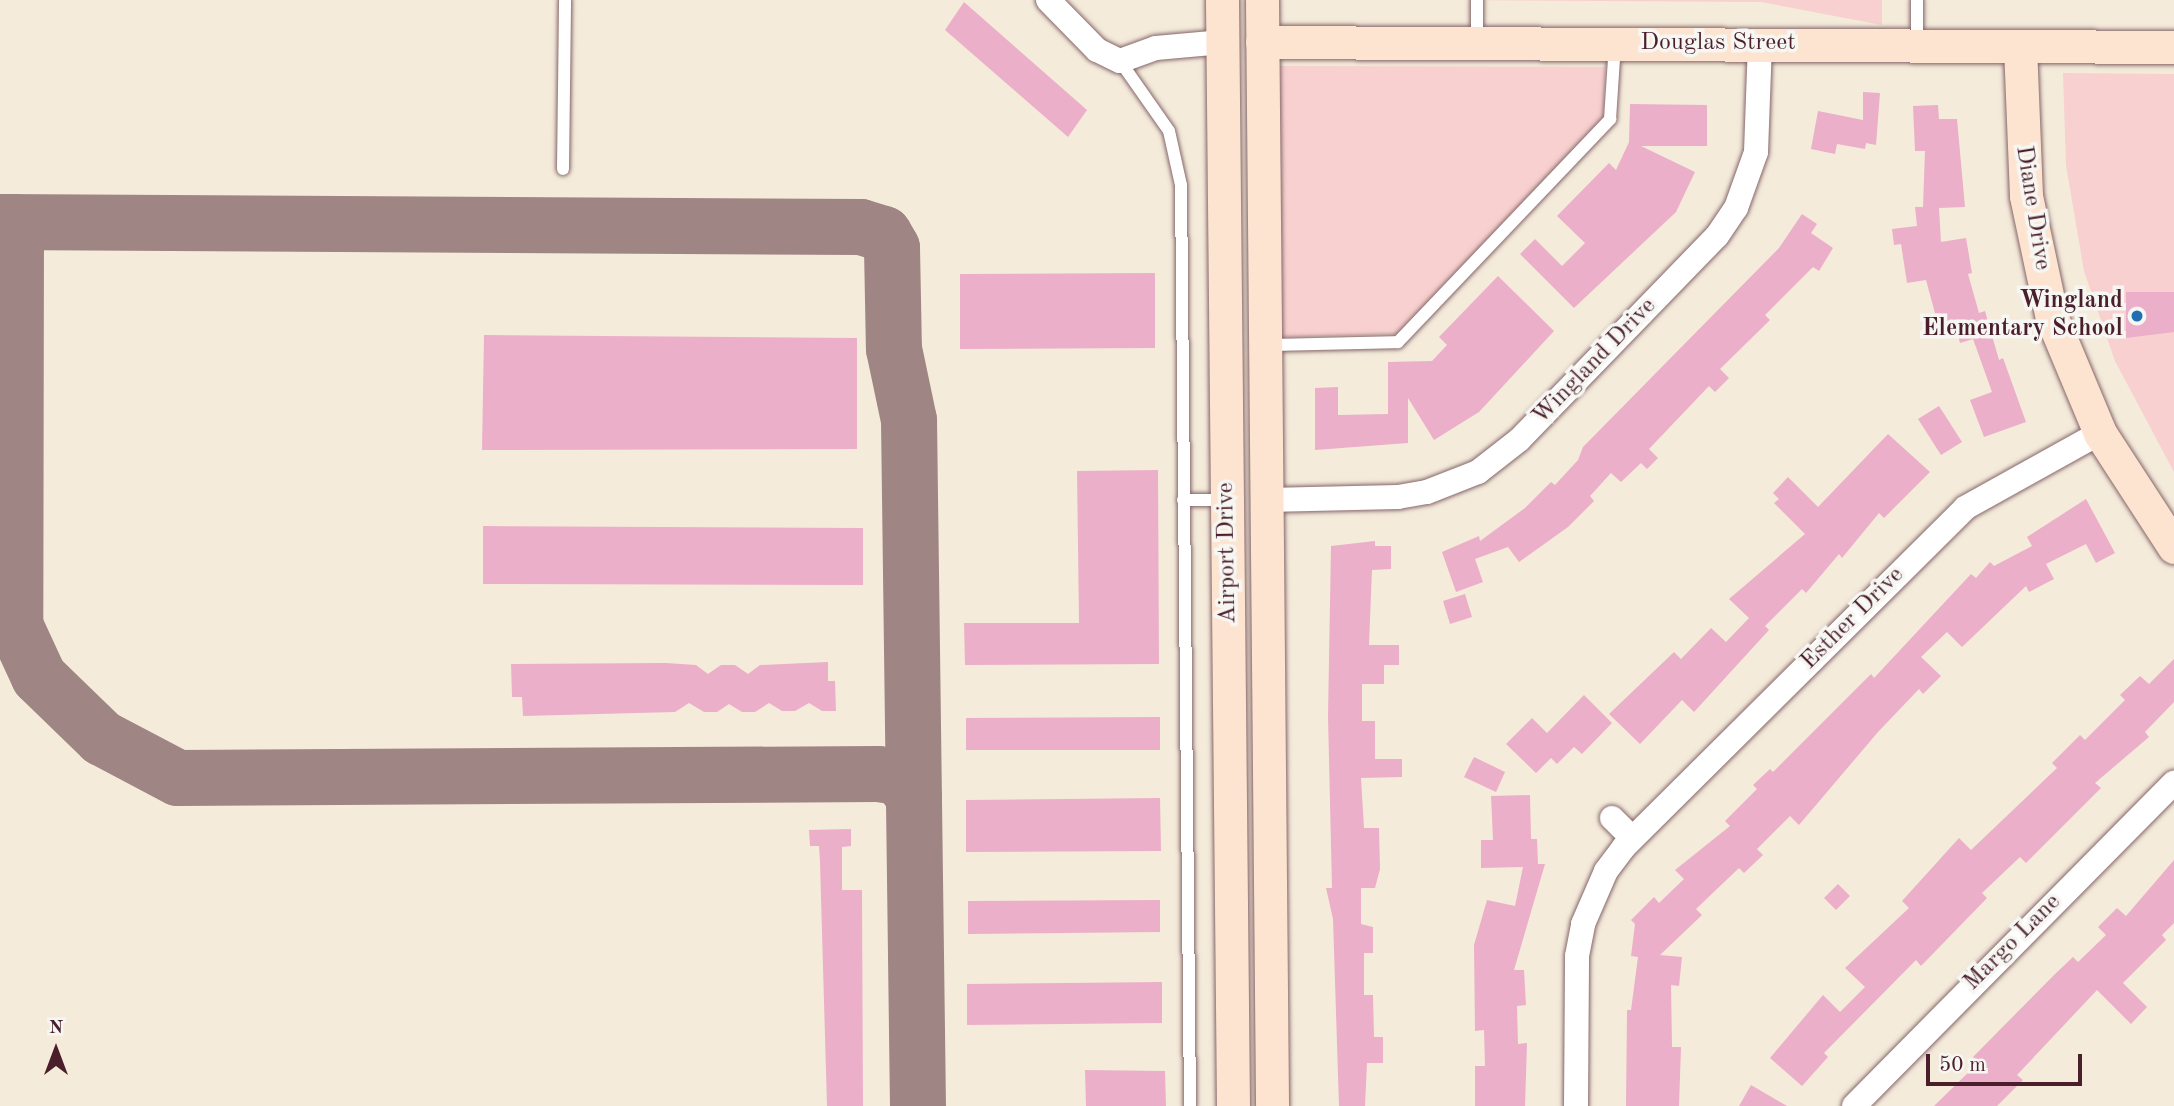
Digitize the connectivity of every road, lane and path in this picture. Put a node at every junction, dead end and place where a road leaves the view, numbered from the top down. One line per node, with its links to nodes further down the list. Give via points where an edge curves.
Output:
1 (565, 0): 16 (lane)
2 (1048, 0): 15 (street, via 1097,50)
3 (1222, 0): 8 (main road, Airport Drive)
4 (1262, 0): 7 (main road, Airport Drive)
5 (1477, 0): 9 (lane)
6 (1917, 3): 12 (lane)
7 (1262, 41): 9 (main road, Douglas Street); 18 (main road, Airport Drive)
8 (1223, 42): 15 (street, via 1156,48); 17 (main road, Airport Drive)
9 (1477, 43): 10 (main road, Douglas Street)
10 (1615, 44): 11 (main road, Douglas Street); 18 (lane, via 1610,119 1398,342)
11 (1760, 45): 12 (main road, Douglas Street); 22 (street, Wingland Drive, via 1756,152 1736,208 1717,236 1519,440 1478,472 1427,492 1398,497)
12 (1917, 45): 13 (main road, Douglas Street)
13 (2020, 46): 14 (main road, Douglas Street); 19 (main road, Diane Drive, via 2020,134 2036,258 2052,318)
14 (2174, 47)
15 (1120, 61): 20 (lane, via 1169,131 1181,184)
16 (564, 169)
17 (1225, 263): 21 (main road, Airport Drive); 22 (main road, via 1245,359 1247,480 1253,492)
18 (1266, 345): 22 (main road, Airport Drive)
19 (2100, 433): 23 (main road, Diane Drive); 26 (street, Esther Drive, via 1965,508)
20 (1184, 500): 21 (lane); 27 (lane)
21 (1227, 500): 28 (main road, Airport Drive)
22 (1267, 500): 29 (main road, Airport Drive)
23 (2174, 548)
24 (2174, 783): 31 (street, Margo Lane)
25 (1612, 818): 26 (street)
26 (1632, 838): 30 (street, Esther Drive, via 1606,871 1583,924 1577,956)
27 (1189, 1106)
28 (1233, 1106)
29 (1272, 1106)
30 (1576, 1106)
31 (1854, 1106)

